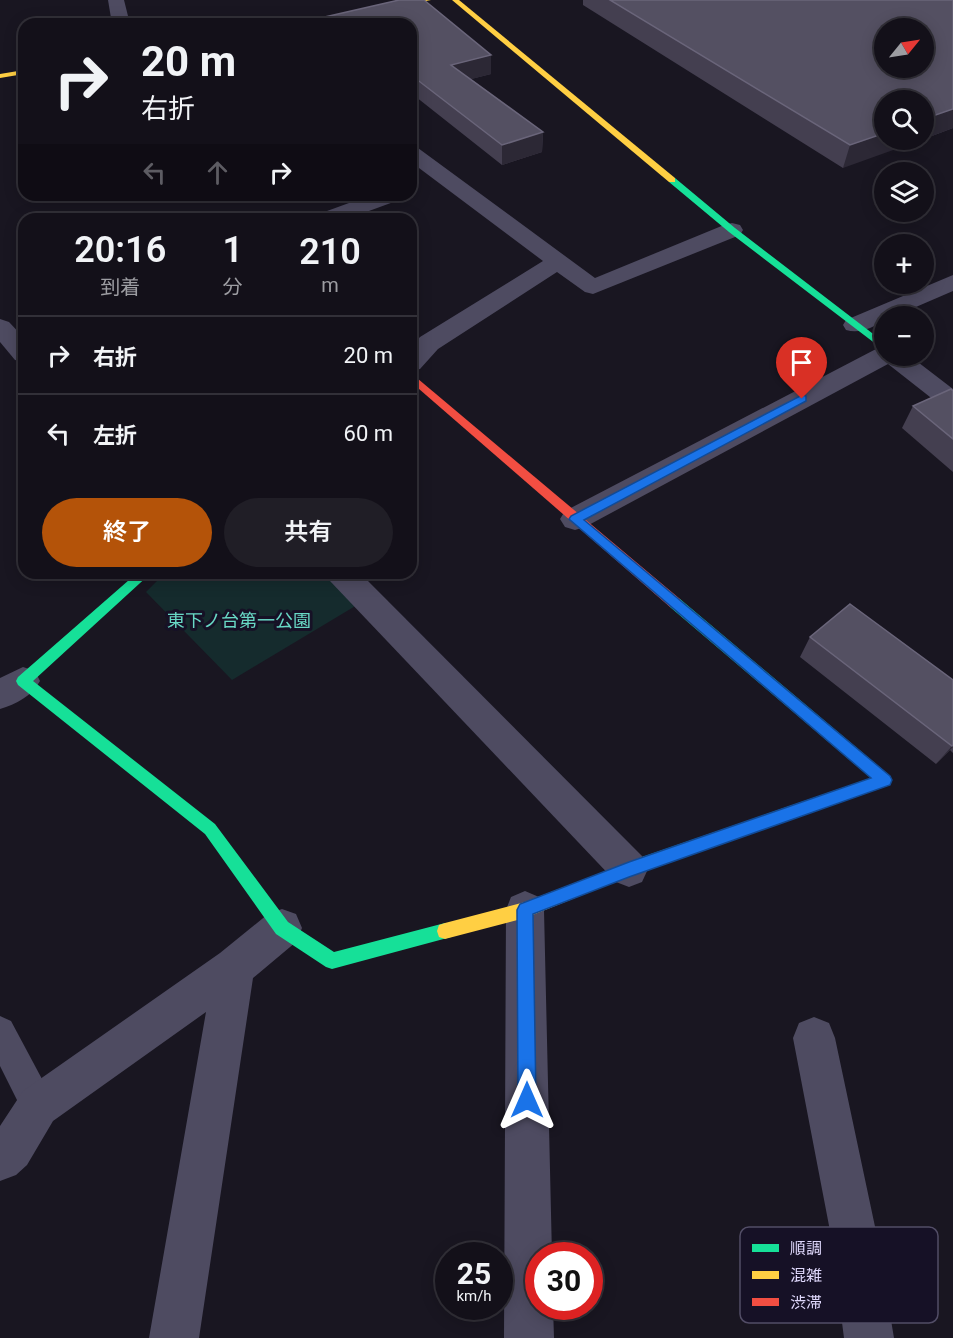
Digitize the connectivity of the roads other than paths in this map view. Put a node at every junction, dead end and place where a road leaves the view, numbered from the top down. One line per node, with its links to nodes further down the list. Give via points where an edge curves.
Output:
1 (116, 0): 4 (street)
2 (428, 0): 5 (street)
3 (456, 0): 11 (street)
4 (120, 18)
5 (332, 18)
6 (18, 73): 7 (street)
7 (0, 76)
8 (417, 160): 12 (street, via 432,179)
9 (375, 201): 10 (street)
10 (343, 213)
11 (732, 230): 12 (street, via 593,287); 14 (street, via 830,314)
12 (558, 261): 18 (street, via 429,344)
13 (953, 282): 14 (street)
14 (855, 325): 16 (street)
15 (0, 327): 17 (street)
16 (874, 340)
17 (18, 347)
18 (417, 357)
19 (874, 361): 23 (street)
20 (907, 366): 22 (street)
21 (417, 381): 23 (street)
22 (953, 402)
23 (575, 519): 27 (street, via 884,780)
24 (138, 579): 26 (street)
25 (347, 579): 27 (street)
26 (11, 688): 29 (street, via 210,829)
27 (629, 869): 28 (street)
28 (525, 910): 29 (street, via 332,961); 38 (street)
29 (282, 928): 30 (street)
30 (234, 967): 33 (street); 37 (street)
31 (0, 1032): 33 (lane)
32 (814, 1038): 35 (street)
33 (38, 1106): 34 (street)
34 (4, 1164)
35 (852, 1227)
36 (867, 1323): 39 (street)
37 (174, 1338)
38 (529, 1338)
39 (869, 1338)

